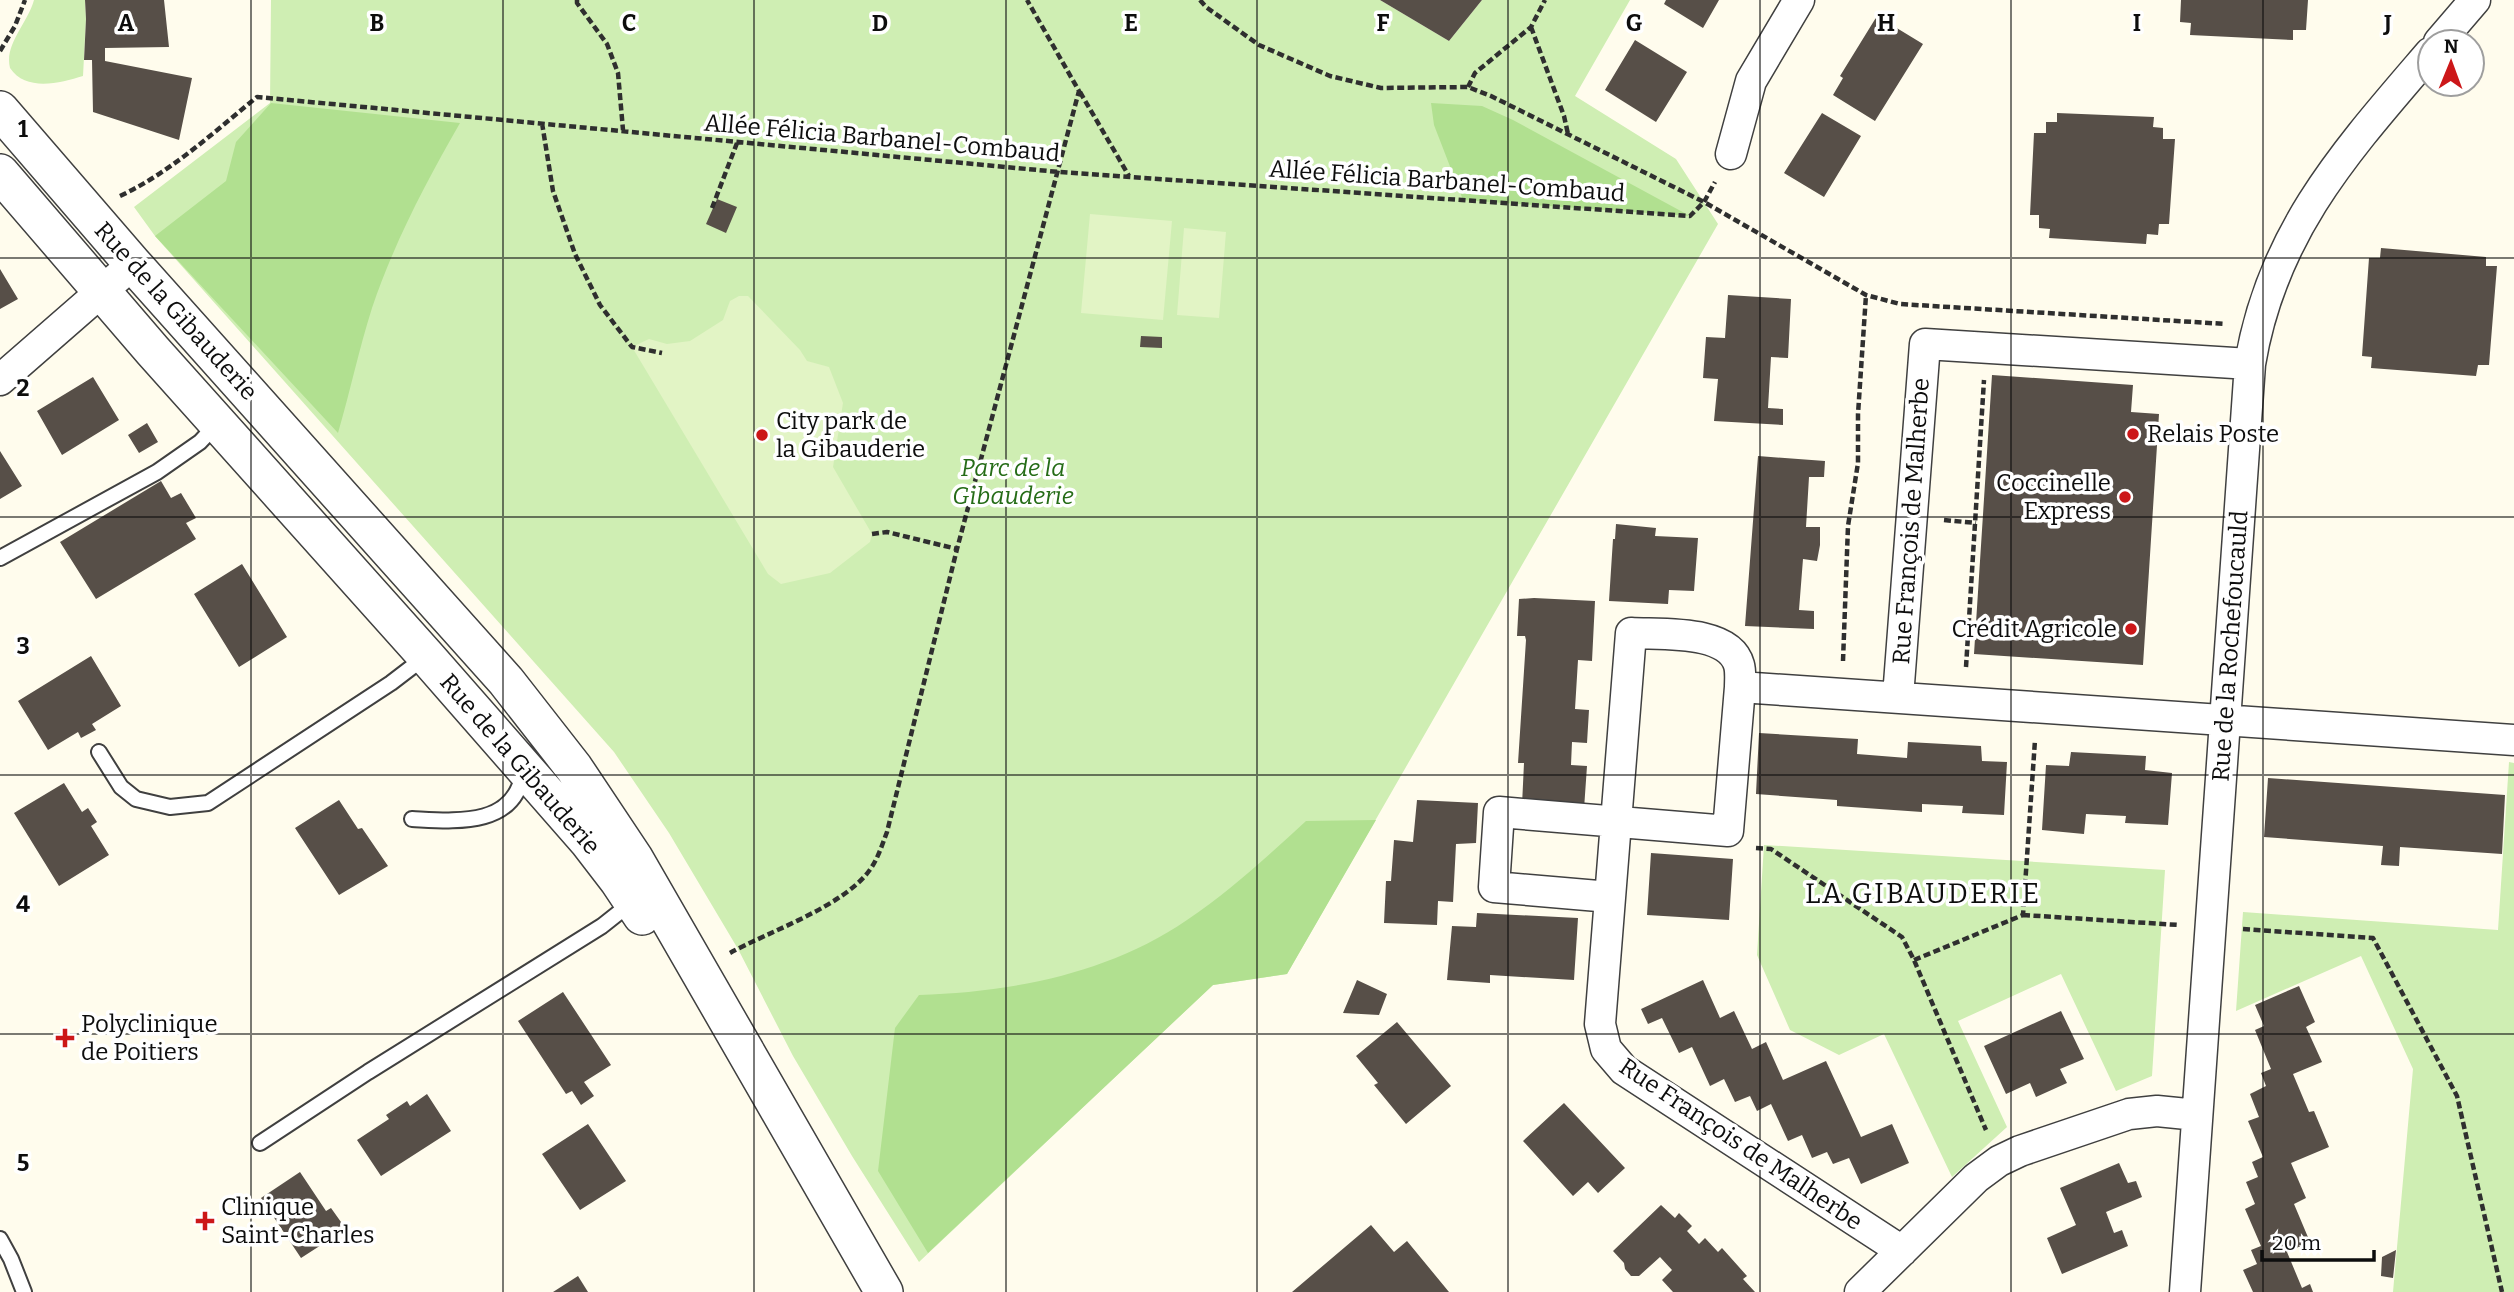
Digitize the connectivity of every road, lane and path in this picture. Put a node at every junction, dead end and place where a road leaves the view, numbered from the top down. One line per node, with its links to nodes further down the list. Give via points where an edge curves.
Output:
1 (25, 0): 10 (path)
2 (577, 0): 16 (path, via 607,44 618,73)
3 (1027, 0): 13 (path)
4 (1200, 0): 12 (path, via 1259,45 1330,76 1381,88)
5 (1545, 0): 8 (path)
6 (1799, 0): 19 (street, via 1751,81)
7 (2475, 0): 9 (street)
8 (1531, 27): 12 (path, via 1475,73); 17 (path)
9 (2451, 28)
10 (0, 51)
11 (2416, 68): 30 (street, Rue de la Rochefoucauld, via 2308,205 2277,266)
12 (1468, 87): 17 (path)
13 (1079, 91): 20 (path); 22 (path)
14 (0, 110): 25 (street, Rue de la Gibauderie)
15 (542, 123): 16 (path, Allée Félicia Barbanel-Combaud); 25 (path, Allée Félicia Barbanel-Combaud, via 257,97 181,158); 32 (path, via 553,191 575,254 600,305 632,347)
16 (623, 130): 18 (path, Allée Félicia Barbanel-Combaud)
17 (1568, 134): 23 (path)
18 (737, 143): 20 (path, Allée Félicia Barbanel-Combaud); 24 (path)
19 (1731, 154)
20 (1059, 172): 22 (path, Allée Félicia Barbanel-Combaud); 38 (path)
21 (0, 173): 27 (street, Rue de la Gibauderie)
22 (1129, 176): 23 (path, Allée Félicia Barbanel-Combaud, via 1690,216)
23 (1704, 202): 28 (path)
24 (712, 208)
25 (90, 214): 26 (street, Rue de la Gibauderie)
26 (133, 264): 27 (street); 36 (street, Rue de la Gibauderie)
27 (102, 292): 34 (street); 35 (street, Rue de la Gibauderie); 36 (street, Rue de la Gibauderie, via 122,286 135,292 278,452 314,484)
28 (1866, 295): 29 (path, via 1900,304); 42 (path, via 1858,463 1848,526)
29 (1988, 309): 30 (path); 31 (path)
30 (2256, 326): 33 (street, Rue de la Rochefoucauld)
31 (1986, 347): 33 (street); 43 (street, Rue François de Malherbe, via 1925,344); 44 (path, via 1967,667 1942,669)
32 (662, 353)
33 (2250, 364): 45 (street, Rue de la Rochefoucauld)
34 (0, 380)
35 (218, 423): 39 (lane, via 200,442 157,472); 40 (street, Rue de la Gibauderie)
36 (354, 510): 58 (street, Rue de la Gibauderie, via 554,740 634,858)
37 (872, 534): 38 (path, via 887,532)
38 (957, 550): 58 (path, via 887,832 868,873 827,904)
39 (0, 558)
40 (426, 656): 48 (lane, via 208,803 170,807 136,799 121,787); 49 (street, Rue de la Gibauderie)
41 (1740, 687): 42 (street, Rue François de Malherbe); 51 (street, Rue François de Malherbe, via 1739,664 1726,646 1709,639 1631,633); 52 (street, Rue François de Malherbe)
42 (1842, 694): 43 (street, Rue François de Malherbe)
43 (1898, 697): 44 (street, Rue François de Malherbe)
44 (1940, 701): 45 (street, Rue François de Malherbe)
45 (2225, 721): 47 (street, Rue François de Malherbe); 56 (street, Rue de la Rochefoucauld)
46 (2035, 734): 55 (path)
47 (2514, 740)
48 (99, 752)
49 (524, 768): 50 (lane, via 516,796 485,817); 54 (street, Rue de la Gibauderie)
50 (412, 819)
51 (1615, 822): 52 (street); 53 (street, Rue François de Malherbe); 53 (street, via 1499,812 1494,887)
52 (1728, 831): 57 (path, via 1755,848 1770,849 1902,937)
53 (1610, 897): 63 (street, Rue François de Malherbe, via 1600,1024 1605,1049 1624,1070)
54 (632, 902): 60 (lane, via 602,926); 65 (street, Rue de la Gibauderie)
55 (2022, 915): 56 (path); 57 (path)
56 (2210, 927): 59 (street, Rue de la Rochefoucauld); 69 (path, via 2373,938 2457,1096)
57 (1914, 960): 61 (path)
58 (699, 971): 66 (street, Rue de la Gibauderie)
59 (2197, 1115): 61 (street, via 2129,1114); 68 (street, Rue de la Rochefoucauld)
60 (260, 1143)
61 (1999, 1161): 63 (street)
62 (0, 1239): 64 (lane)
63 (1902, 1251): 67 (street)
64 (23, 1292)
65 (860, 1292)
66 (884, 1292)
67 (1860, 1292)
68 (2185, 1292)
69 (2502, 1292)

